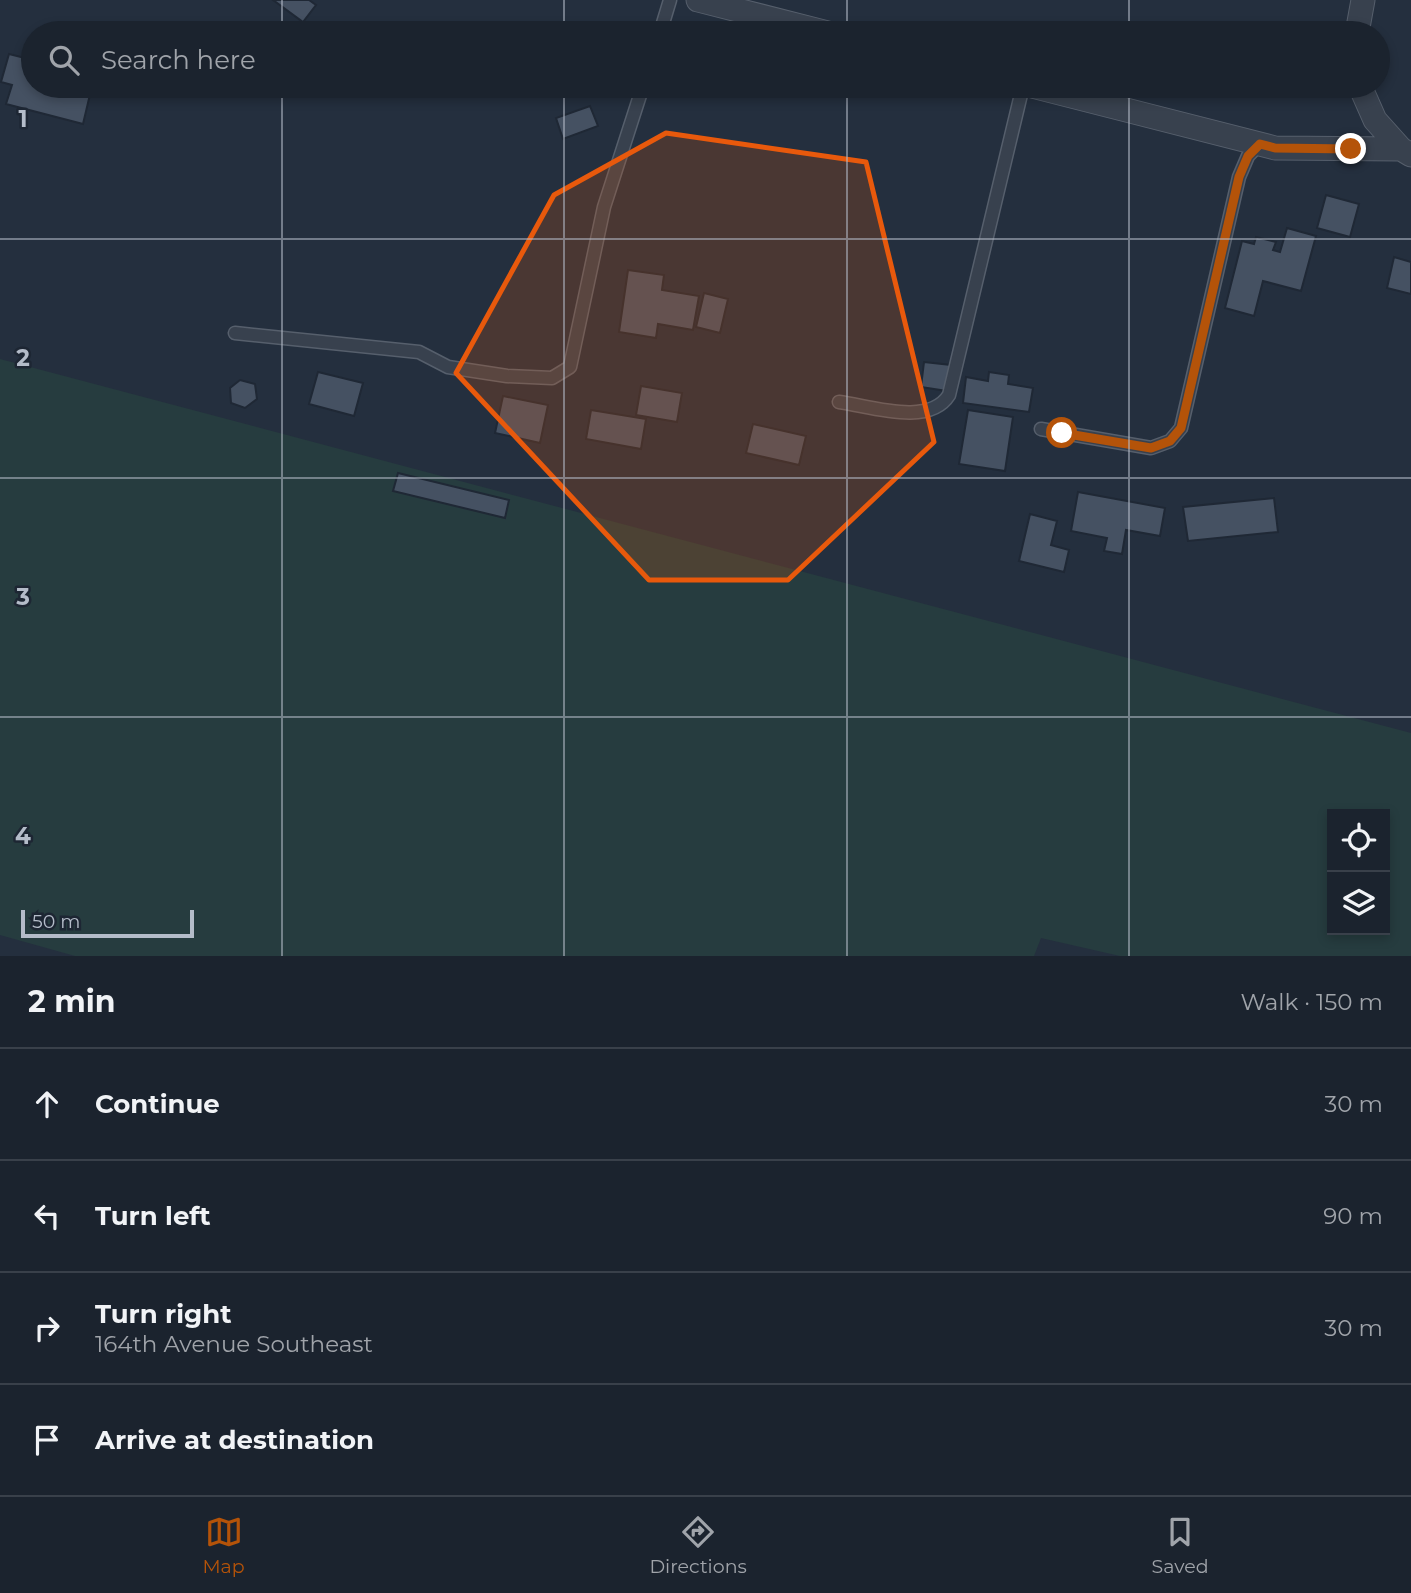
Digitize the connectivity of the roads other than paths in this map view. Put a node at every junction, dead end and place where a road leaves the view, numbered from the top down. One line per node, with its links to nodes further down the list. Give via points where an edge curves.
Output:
1 (670, 0): 4 (lane)
2 (698, 0): 5 (street)
3 (1363, 0): 6 (street)
4 (664, 21)
5 (781, 21)
6 (1359, 21)
7 (639, 98): 13 (lane, via 604,207 570,367 552,378 449,367 419,352)
8 (1020, 98): 14 (lane, via 949,395 940,406 926,411)
9 (1079, 98): 11 (street)
10 (1365, 98): 12 (street, via 1375,120)
11 (1260, 144): 12 (street); 15 (lane, via 1248,156 1239,177 1181,428 1170,441 1151,448)
12 (1406, 152)
13 (235, 333)
14 (839, 402)
15 (1041, 429)

